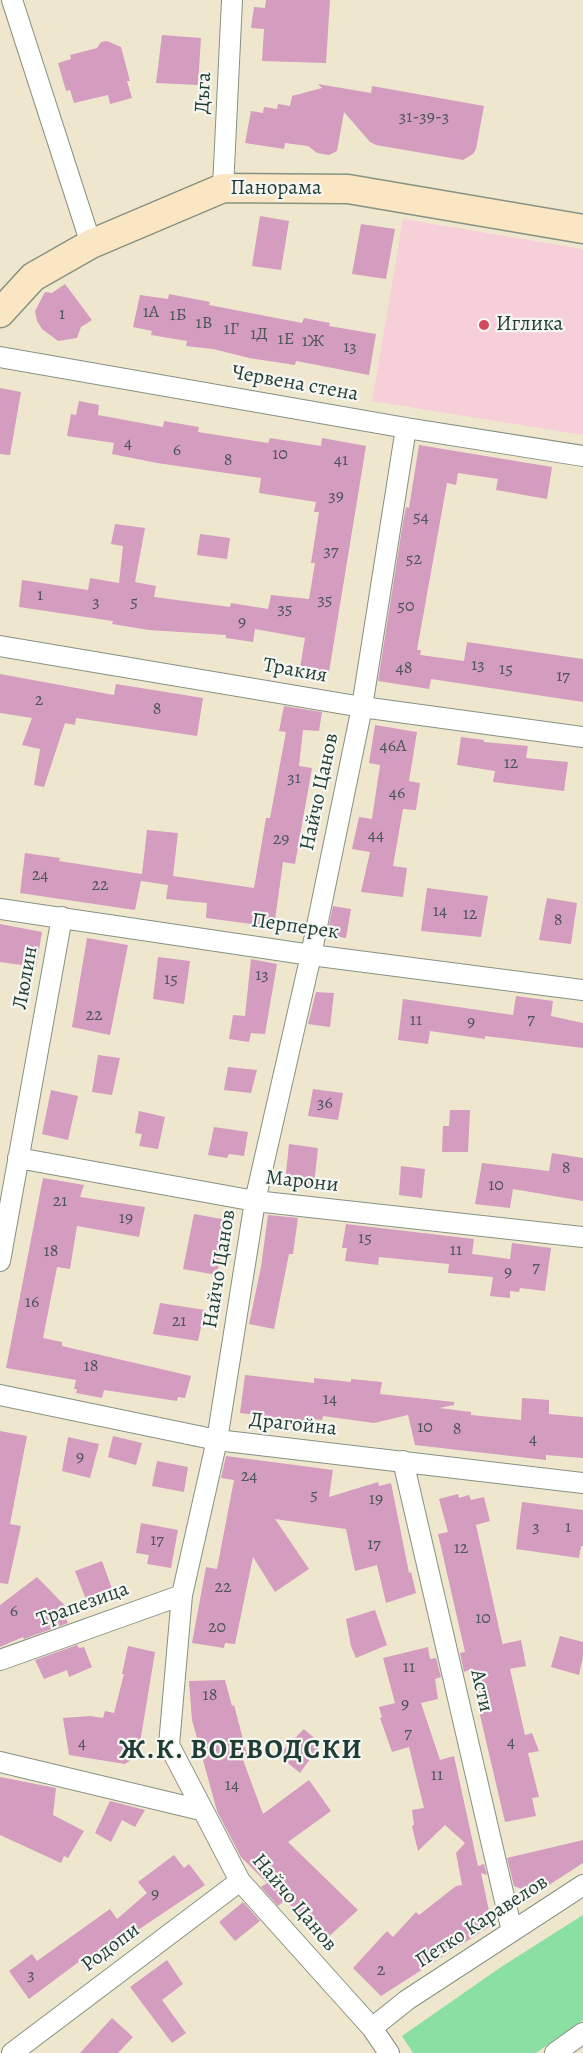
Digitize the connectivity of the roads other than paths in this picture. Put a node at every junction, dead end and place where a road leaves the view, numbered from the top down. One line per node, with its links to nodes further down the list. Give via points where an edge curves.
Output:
1 (12, 0): 5 (street)
2 (232, 0): 3 (street, Дъга)
3 (223, 188): 4 (street, Панорама, via 348,189); 5 (street, Панорама)
4 (583, 229)
5 (91, 244): 6 (street, Панорама, via 33,277)
6 (0, 313)
7 (0, 357): 8 (street, Червена стена)
8 (406, 428): 9 (street, Червена стена); 11 (street, Найчо Цанов)
9 (583, 456)
10 (0, 646): 11 (street, Тракия)
11 (362, 707): 12 (street, Тракия); 15 (street, Найчо Цанов)
12 (583, 737)
13 (0, 909): 14 (street, Перперек)
14 (62, 917): 15 (street, Перперек); 17 (street, Люлин)
15 (310, 954): 16 (street, Перперек); 18 (street, Найчо Цанов)
16 (583, 990)
17 (18, 1158): 18 (street, Марони); 20 (street, Люлин)
18 (255, 1201): 19 (street, Марони); 22 (street, Найчо Цанов)
19 (583, 1237)
20 (0, 1261)
21 (0, 1395): 22 (street, Драгойна)
22 (217, 1440): 23 (street, Драгойна); 25 (street, Найчо Цанов)
23 (403, 1461): 24 (street, Драгойна); 31 (street, Асти)
24 (583, 1483)
25 (182, 1595): 26 (street, Трапезица); 28 (street, Найчо Цанов, via 169,1745)
26 (0, 1660)
27 (0, 1762): 28 (street)
28 (201, 1810): 29 (street, Найчо Цанов)
29 (240, 1881): 32 (street, Найчо Цанов); 34 (street, Родопи)
30 (583, 1885): 31 (street, Петко Каравелов)
31 (512, 1931): 32 (street, Петко Каравелов, via 407,2000)
32 (372, 2028): 36 (street, Найчо Цанов)
33 (583, 2033): 37 (street)
34 (34, 2047): 35 (street, Родопи)
35 (12, 2053)
36 (389, 2053)
37 (555, 2053)

